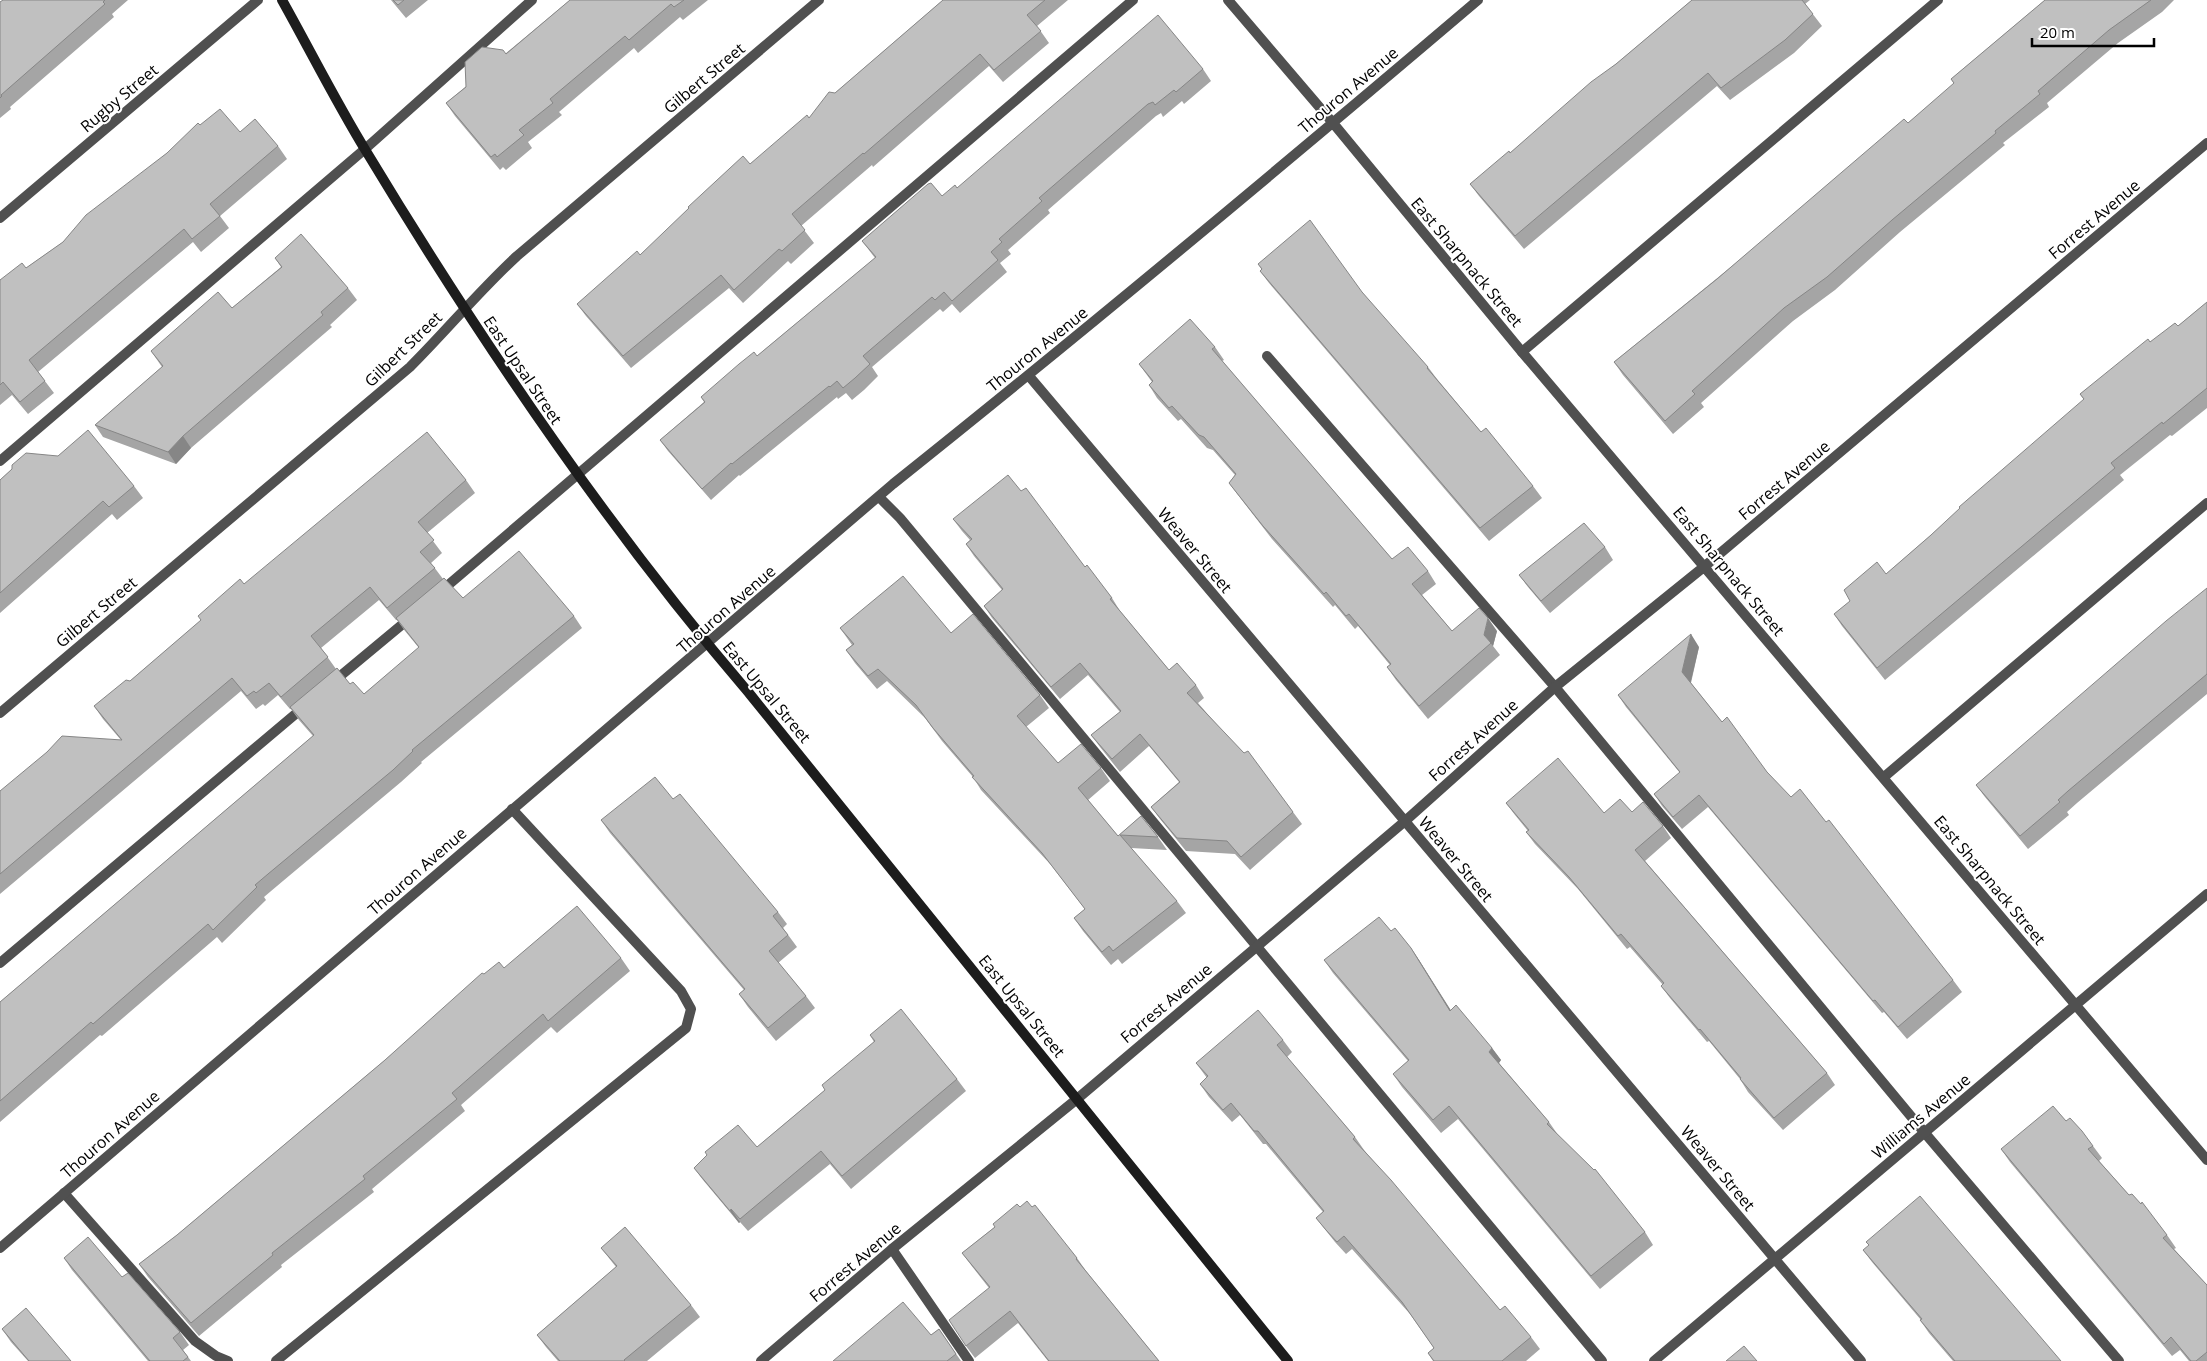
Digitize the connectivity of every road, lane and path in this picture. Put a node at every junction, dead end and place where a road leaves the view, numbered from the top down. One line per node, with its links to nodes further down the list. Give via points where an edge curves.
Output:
1 (258, 0): 12 (street, Rugby Street)
2 (282, 0): 11 (street, East Upsal Street)
3 (532, 0): 11 (street)
4 (819, 0): 13 (street, Gilbert Street, via 516,256)
5 (1133, 0): 18 (street)
6 (1228, 0): 9 (street, East Sharpnack Street)
7 (1478, 0): 9 (street, Thouron Avenue)
8 (1938, 0): 14 (street)
9 (1333, 123): 14 (street, East Sharpnack Street); 16 (street, Thouron Avenue)
10 (2207, 143): 21 (street, Forrest Avenue)
11 (365, 149): 13 (street, East Upsal Street); 17 (street)
12 (0, 218)
13 (464, 310): 18 (street, East Upsal Street); 28 (street, Gilbert Street, via 410,366)
14 (1522, 352): 21 (street, East Sharpnack Street)
15 (1267, 356): 26 (street)
16 (1029, 376): 19 (street, Thouron Avenue); 31 (street, Weaver Street)
17 (0, 461)
18 (579, 475): 22 (street); 24 (street, East Upsal Street)
19 (879, 497): 24 (street, Thouron Avenue); 33 (street, via 900,518)
20 (2207, 503): 29 (street)
21 (1705, 566): 26 (street, Forrest Avenue); 29 (street, East Sharpnack Street)
22 (434, 597)
23 (419, 610): 25 (street)
24 (708, 644): 30 (street, Thouron Avenue); 36 (street, East Upsal Street)
25 (328, 687)
26 (1555, 687): 31 (street, Forrest Avenue); 37 (street)
27 (313, 700): 34 (street)
28 (0, 713)
29 (1884, 777): 35 (street, East Sharpnack Street)
30 (512, 809): 39 (street, Thouron Avenue); 44 (street, via 681,990 690,1009 686,1028)
31 (1404, 822): 33 (street, Forrest Avenue); 42 (street, Weaver Street)
32 (2207, 894): 35 (street, Williams Avenue)
33 (1257, 946): 36 (street, Forrest Avenue); 48 (street)
34 (0, 963)
35 (2076, 1005): 37 (street, Williams Avenue); 38 (street, East Sharpnack Street)
36 (1077, 1099): 41 (street, Forrest Avenue); 47 (street, East Upsal Street)
37 (1924, 1132): 42 (street, Williams Avenue); 51 (street)
38 (2207, 1160)
39 (64, 1193): 40 (street, Thouron Avenue); 43 (street, via 195,1341)
40 (0, 1248)
41 (892, 1249): 45 (street, Forrest Avenue); 46 (street)
42 (1775, 1260): 49 (street, Williams Avenue); 50 (street, Weaver Street)
43 (228, 1361)
44 (276, 1361)
45 (761, 1361)
46 (969, 1361)
47 (1288, 1361)
48 (1602, 1361)
49 (1654, 1361)
50 (1861, 1361)
51 (2119, 1361)

